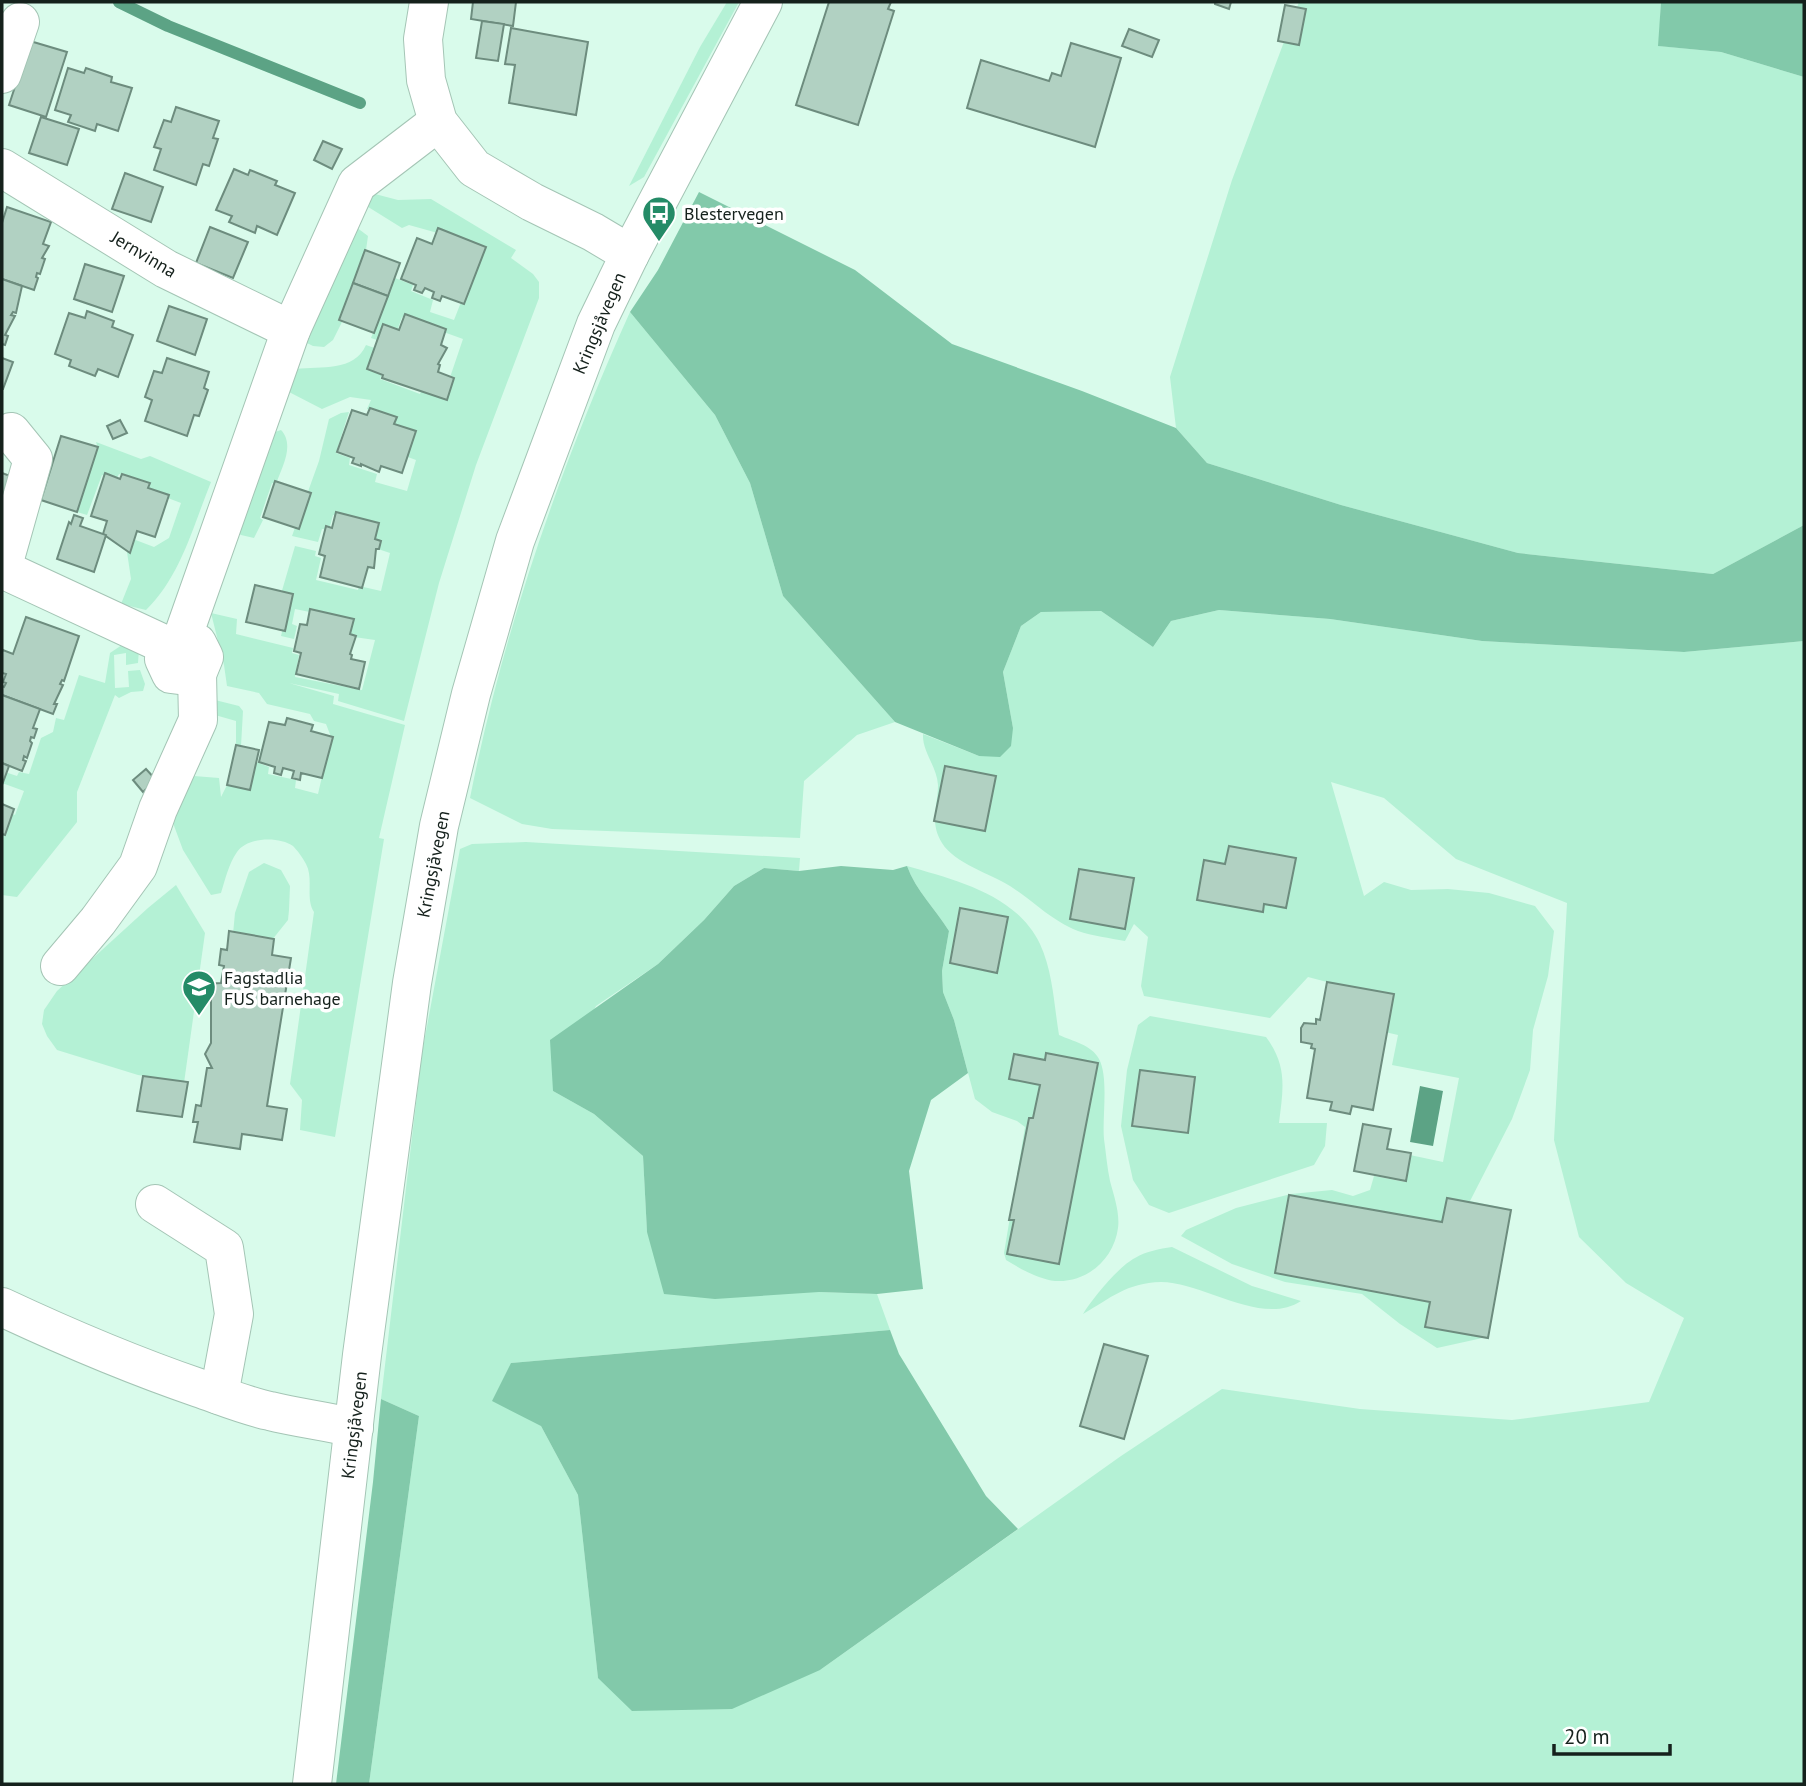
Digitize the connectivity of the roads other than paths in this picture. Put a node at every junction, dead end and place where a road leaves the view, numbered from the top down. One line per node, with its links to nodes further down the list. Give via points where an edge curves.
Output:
1 (429, 2): 5 (street, via 423,39 426,80)
2 (763, 2): 7 (street, Kringsjåvegen)
3 (20, 22): 4 (street)
4 (2, 74)
5 (438, 122): 7 (street, via 474,168); 8 (street, via 357,184)
6 (2, 168): 8 (street, Jernvinna, via 166,269)
7 (630, 254): 16 (street, Kringsjåvegen, via 596,324 514,541 439,826 412,984)
8 (291, 330): 11 (street)
9 (11, 432): 10 (street, via 33,459)
10 (2, 569): 11 (street)
11 (176, 643): 12 (street, via 197,643 204,657 197,674 198,720 138,866)
12 (60, 966)
13 (155, 1204): 15 (street, via 224,1248 234,1314)
14 (2, 1307): 15 (street, via 61,1335)
15 (219, 1395): 16 (street, via 269,1411)
16 (354, 1428): 17 (street, Kringsjåvegen)
17 (312, 1784)

